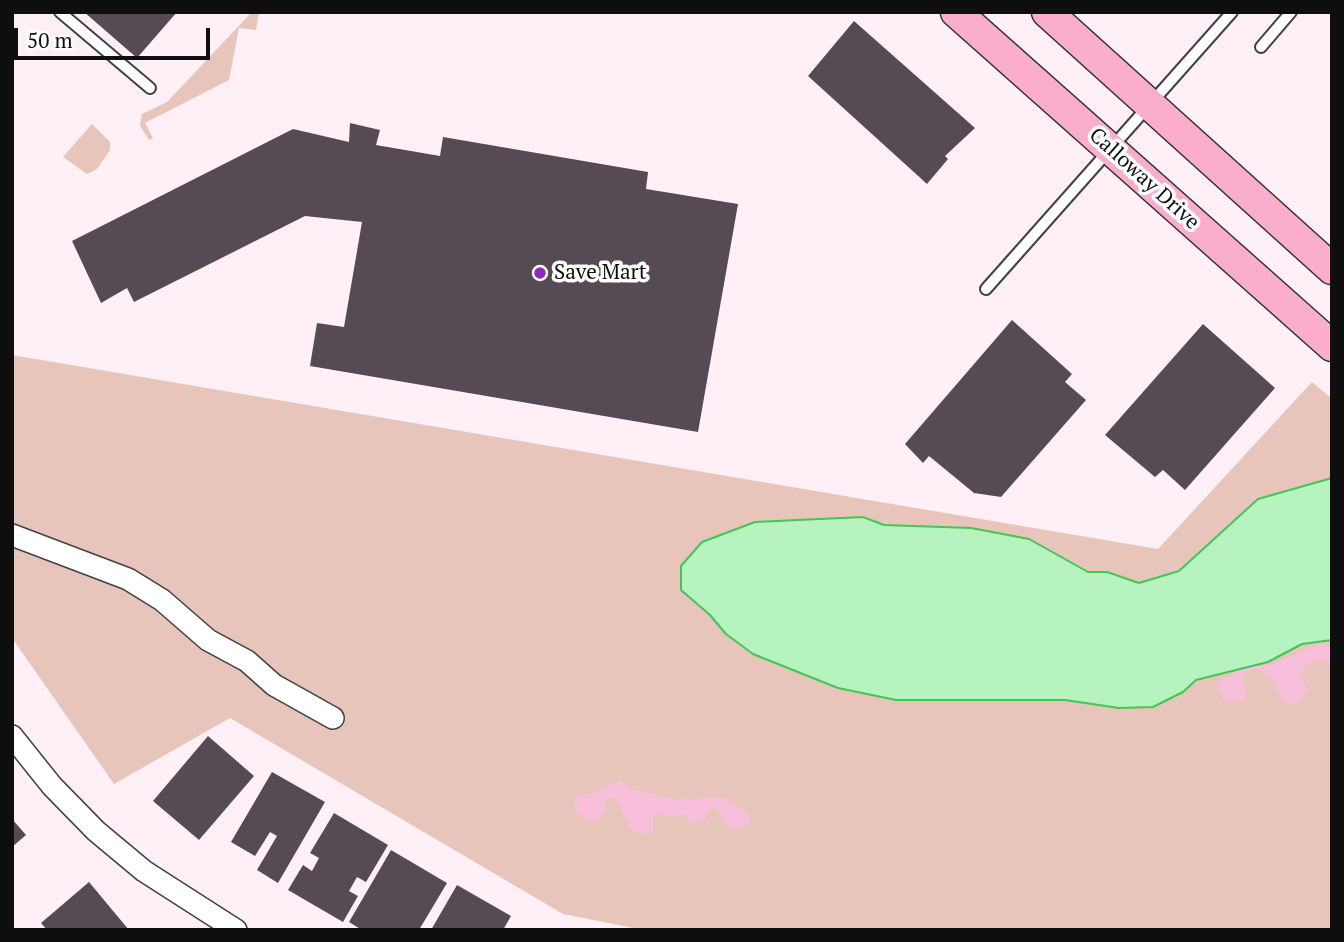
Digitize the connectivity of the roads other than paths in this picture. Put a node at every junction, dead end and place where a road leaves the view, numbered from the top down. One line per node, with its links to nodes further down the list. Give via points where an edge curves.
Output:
1 (60, 12): 7 (lane)
2 (956, 12): 9 (main road, Calloway Drive)
3 (1047, 12): 8 (main road)
4 (1232, 12): 8 (lane)
5 (1291, 12): 6 (lane)
6 (1261, 47)
7 (149, 88)
8 (1149, 106): 9 (lane); 10 (main road)
9 (1110, 149): 11 (lane); 12 (main road, Calloway Drive)
10 (1332, 269)
11 (986, 289)
12 (1332, 346)
13 (12, 535): 14 (street, via 128,579 162,600 208,640 247,661 274,685)
14 (332, 718)
15 (12, 736): 16 (street, via 96,831)
16 (222, 926)

